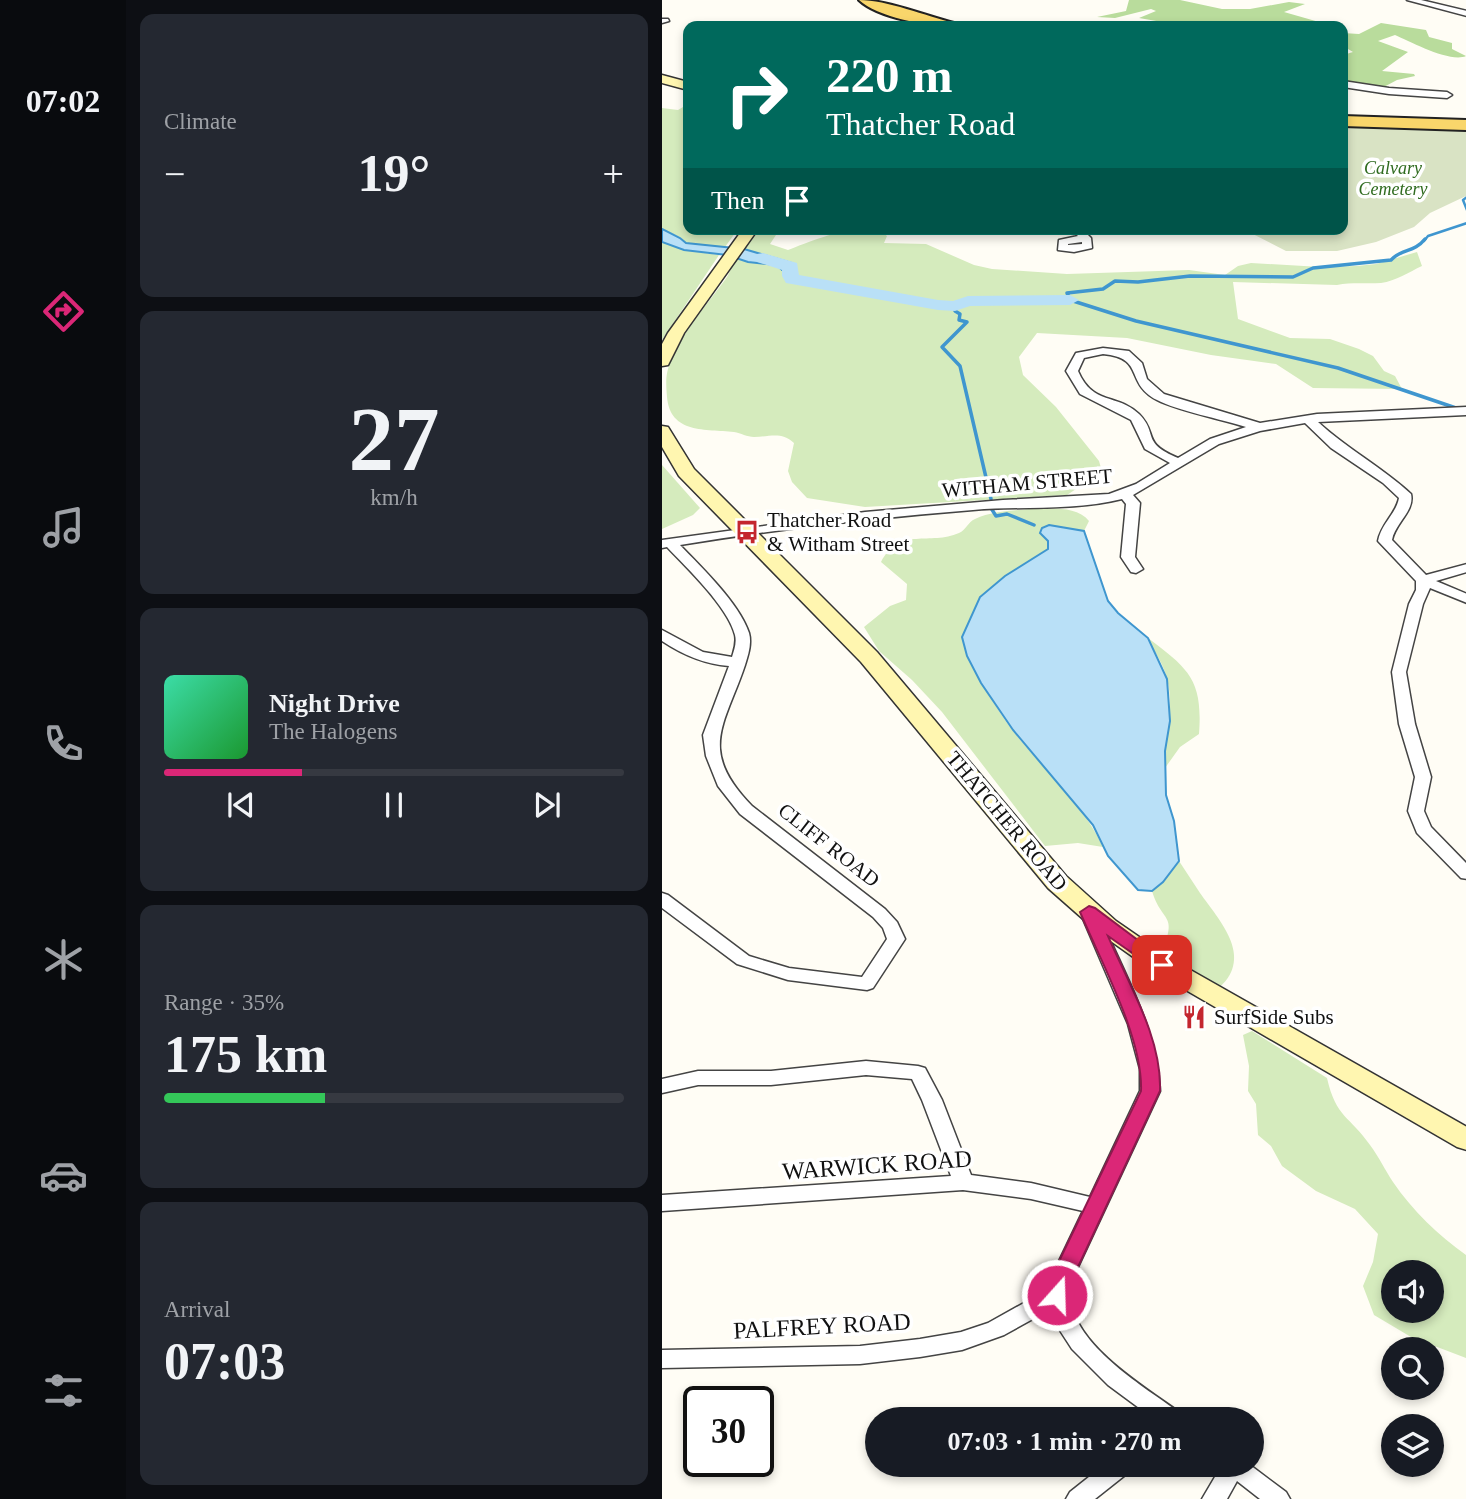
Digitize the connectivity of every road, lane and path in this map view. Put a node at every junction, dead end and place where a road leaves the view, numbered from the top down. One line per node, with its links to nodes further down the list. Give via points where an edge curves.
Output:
1 (866, 0): 4 (main road)
2 (1411, 0): 3 (street)
3 (1466, 14)
4 (920, 21)
5 (662, 79): 6 (main road)
6 (683, 85)
7 (1348, 85): 8 (street)
8 (1447, 94)
9 (1348, 121): 10 (main road)
10 (1466, 125)
11 (747, 235): 14 (main road)
12 (1084, 235): 13 (street)
13 (1086, 237)
14 (734, 253): 15 (main road, via 676,333)
15 (662, 361)
16 (1466, 411): 17 (street, WITHAM STREET)
17 (1309, 420): 18 (street, WITHAM STREET); 26 (street, via 1406,497 1402,511 1385,531 1385,541)
18 (1260, 427): 20 (street, WITHAM STREET, via 1206,445); 20 (street, via 1160,397 1141,380 1136,363 1125,353 1080,355 1072,371 1086,394 1130,413 1148,446)
19 (662, 431): 22 (main road, THATCHER ROAD, via 686,472)
20 (1178, 462): 21 (street, WITHAM STREET)
21 (1125, 494): 22 (street, WITHAM STREET); 25 (street, via 1133,503 1128,557)
22 (742, 530): 23 (street, WITHAM STREET); 32 (main road, THATCHER ROAD, via 869,657 1057,882)
23 (665, 543): 29 (street, CLIFF ROAD, via 735,620 743,645)
24 (1466, 568): 26 (street)
25 (1136, 569)
26 (1423, 580): 27 (street); 30 (street, via 1399,672 1407,724 1423,777 1416,811 1423,829)
27 (1466, 599)
28 (662, 634): 29 (street, via 703,657 720,663)
29 (738, 662): 31 (street, CLIFF ROAD, via 711,734 721,779 746,810 879,913 896,939 867,984 788,974 742,960)
30 (1466, 874)
31 (662, 898)
32 (1089, 912): 34 (main road, THATCHER ROAD, via 1162,965); 37 (street, via 1145,1044 1151,1070 1146,1103)
33 (662, 1086): 35 (street, via 698,1078 771,1078 866,1068 918,1073)
34 (1466, 1140)
35 (963, 1182): 36 (street, WARWICK ROAD); 37 (street, WARWICK ROAD)
36 (662, 1203)
37 (1094, 1206): 38 (street)
38 (1057, 1295): 39 (street, PALFREY ROAD, via 996,1329 920,1348 860,1355); 40 (street, via 1063,1317 1083,1349)
39 (662, 1359)
40 (1156, 1407)
41 (1106, 1477): 44 (street)
42 (1227, 1477): 45 (street)
43 (1250, 1477): 46 (street)
44 (1078, 1499)
45 (1214, 1499)
46 (1278, 1499)

